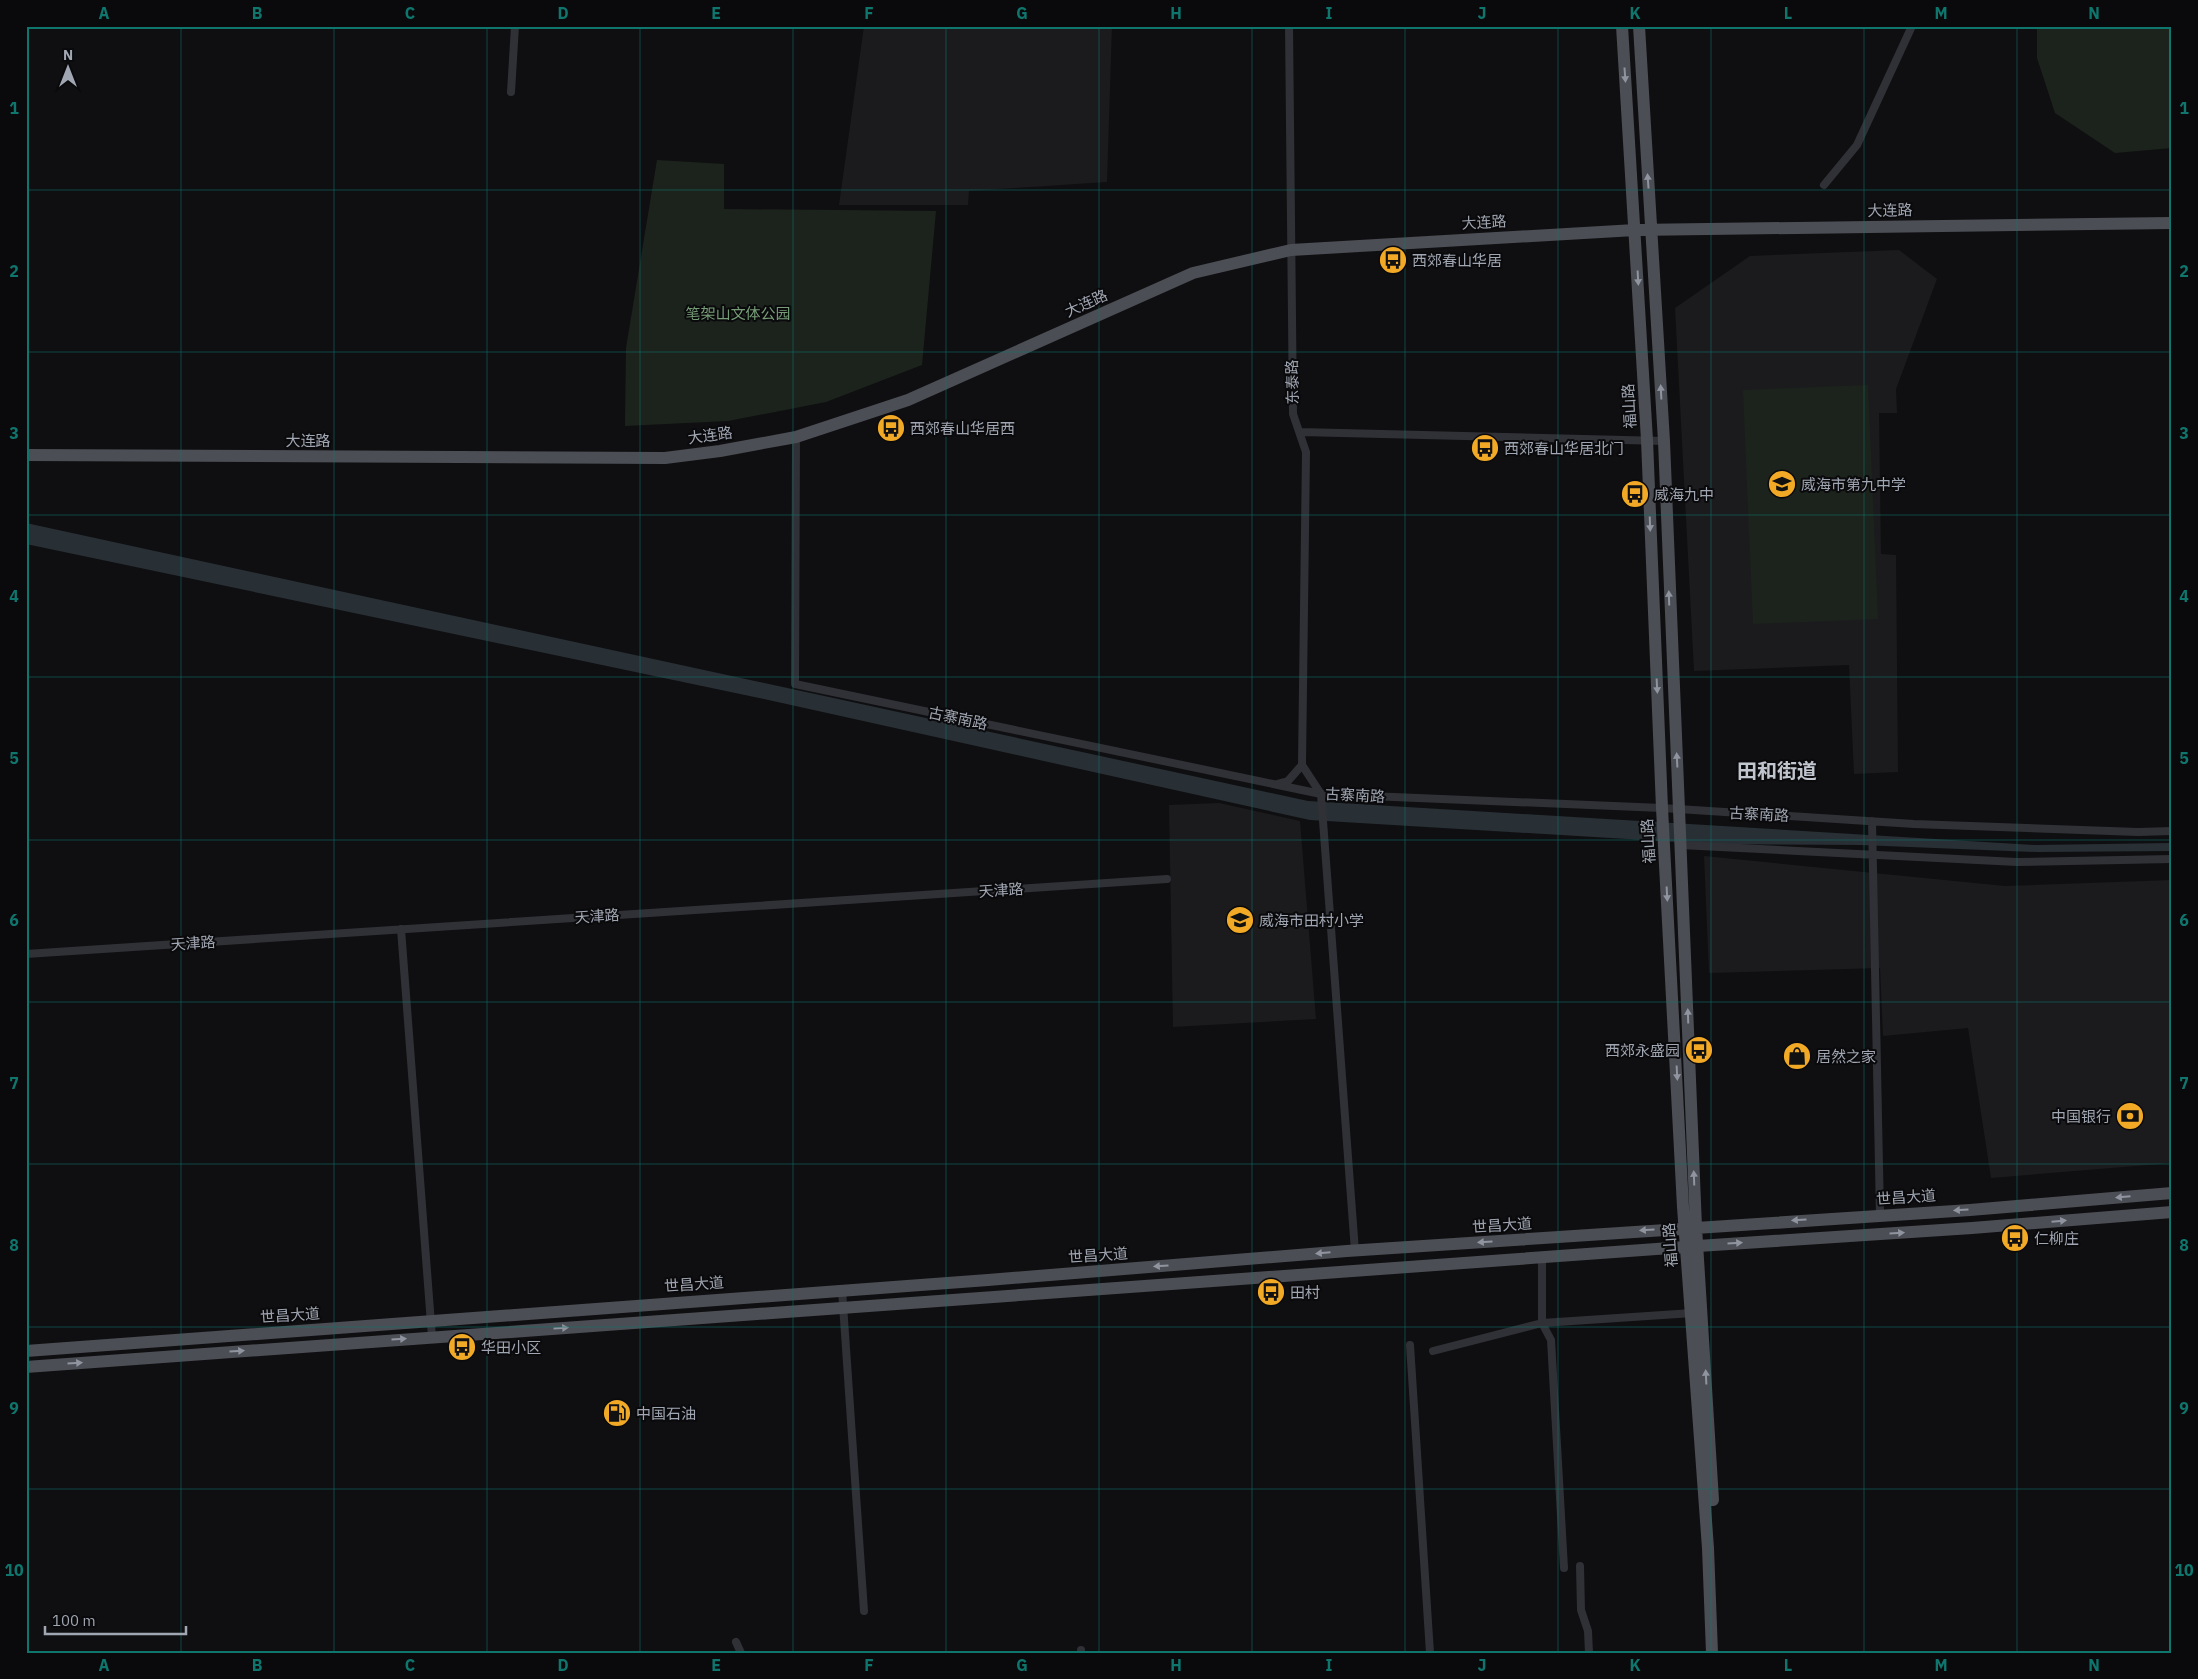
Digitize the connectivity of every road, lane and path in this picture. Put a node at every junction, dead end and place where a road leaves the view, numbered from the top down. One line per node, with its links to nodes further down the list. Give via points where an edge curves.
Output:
1 (515, 26): 6 (street)
2 (1289, 26): 11 (street, 东泰路)
3 (1622, 26): 9 (main road, 福山路, one-way to 9)
4 (1639, 26): 10 (main road, one-way to 4)
5 (1912, 26): 7 (street, via 1857,145)
6 (510, 92)
7 (1824, 185)
8 (2172, 223): 10 (main road, 大连路)
9 (1635, 230): 10 (main road, 大连路); 11 (main road, 大连路); 14 (main road, 福山路, one-way to 14)
10 (1652, 230): 15 (main road, one-way to 10)
11 (1291, 250): 12 (street, 东泰路, via 1293,414); 13 (main road, 大连路, via 1193,273 908,400)
12 (1300, 432): 14 (street); 17 (street, 东泰路, via 1306,452)
13 (796, 437): 16 (main road, 大连路, via 664,458); 18 (street, 古寨南路, via 795,684)
14 (1647, 440): 15 (street); 20 (main road, 福山路, one-way to 20)
15 (1664, 441): 21 (main road, one-way to 15)
16 (26, 455)
17 (1302, 765): 18 (street, via 1288,781); 19 (street)
18 (1275, 784): 19 (street, 古寨南路)
19 (1321, 797): 20 (street, 古寨南路); 35 (street)
20 (1662, 811): 21 (street, 古寨南路); 33 (main road, 福山路, one-way to 33)
21 (1679, 813): 22 (street, 古寨南路); 24 (main road)
22 (1872, 821): 23 (street, 古寨南路); 25 (street)
23 (2172, 831)
24 (1680, 845): 25 (street); 33 (main road, one-way to 24)
25 (1872, 851): 26 (street, via 2017,862); 32 (street)
26 (2172, 859)
27 (1167, 879): 28 (street, 天津路)
28 (401, 929): 29 (street, 天津路); 40 (street)
29 (26, 954)
30 (2172, 1194): 32 (main road, 世昌大道, one-way to 32)
31 (2172, 1212): 34 (main road, 世昌大道, one-way to 31)
32 (1880, 1215): 33 (main road, 世昌大道, one-way to 33)
33 (1690, 1227): 34 (main road); 35 (main road, 世昌大道, one-way to 35)
34 (1692, 1246): 36 (main road, 世昌大道); 39 (main road)
35 (1355, 1251): 37 (main road, 世昌大道, one-way to 37)
36 (1542, 1258): 38 (main road, 世昌大道); 41 (street)
37 (842, 1290): 38 (street); 40 (main road, 世昌大道)
38 (843, 1308): 42 (main road, 世昌大道, one-way to 38); 49 (street)
39 (1696, 1313): 41 (street); 54 (main road); 55 (main road, one-way to 39, via 1716,1545)
40 (431, 1322): 42 (street); 44 (main road, 世昌大道)
41 (1542, 1323): 45 (street); 48 (street, via 1551,1340)
42 (432, 1337): 46 (main road, 世昌大道, one-way to 42)
43 (1410, 1345): 52 (street)
44 (26, 1351)
45 (1434, 1351)
46 (26, 1366)
47 (1580, 1566): 53 (street, via 1581,1610 1588,1631)
48 (1564, 1568)
49 (864, 1611)
50 (736, 1642): 51 (street)
51 (741, 1653)
52 (1430, 1653)
53 (1589, 1653)
54 (1712, 1653)
55 (1720, 1653)

